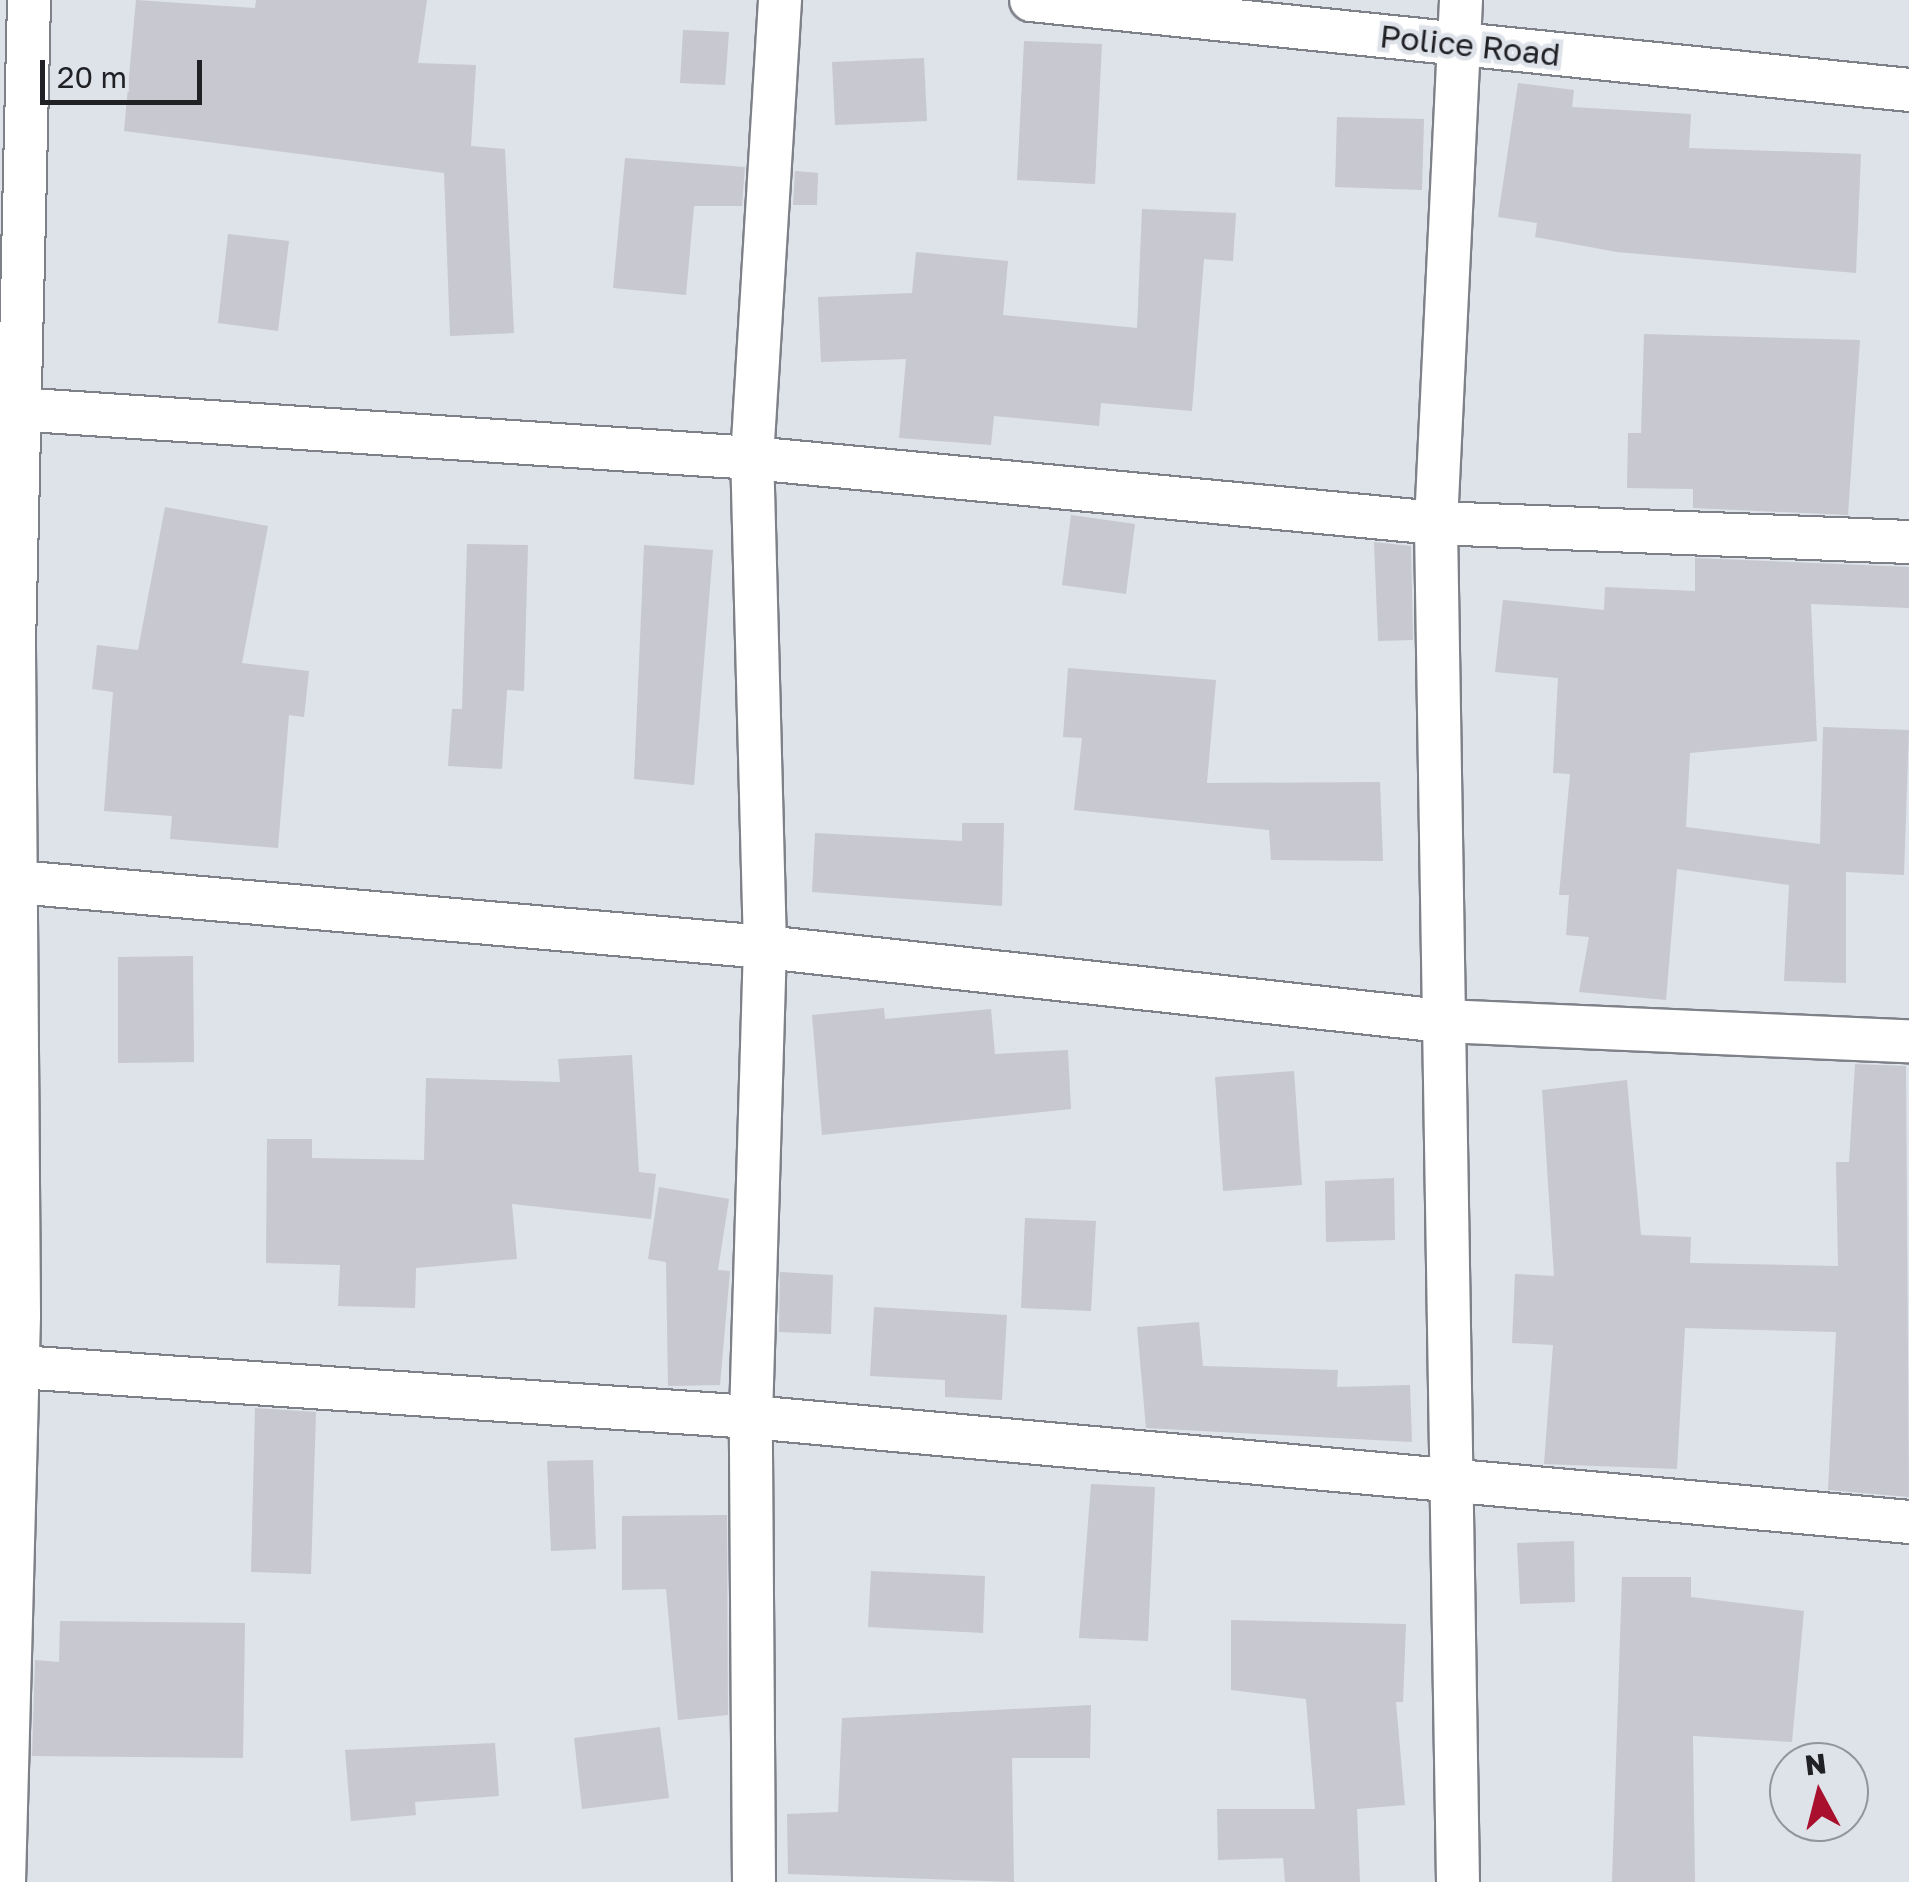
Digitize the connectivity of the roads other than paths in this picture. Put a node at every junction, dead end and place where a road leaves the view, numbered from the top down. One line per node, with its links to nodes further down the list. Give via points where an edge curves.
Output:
1 (29, 0): 7 (street)
2 (780, 0): 8 (street)
3 (1030, 0): 5 (street, Police Road)
4 (1460, 0): 5 (street)
5 (1458, 44): 6 (street, Police Road); 9 (street)
6 (1909, 90)
7 (10, 409): 8 (street); 11 (street)
8 (752, 458): 9 (street); 12 (street)
9 (1436, 523): 10 (street); 13 (street)
10 (1909, 542)
11 (11, 855): 12 (street); 15 (street)
12 (765, 947): 13 (street); 16 (street)
13 (1442, 1021): 14 (street); 17 (street)
14 (1909, 1042)
15 (19, 1367): 16 (street); 19 (street)
16 (751, 1417): 17 (street); 20 (street)
17 (1449, 1482): 18 (street); 21 (street)
18 (1909, 1522)
19 (3, 1858)
20 (754, 1882)
21 (1458, 1882)

